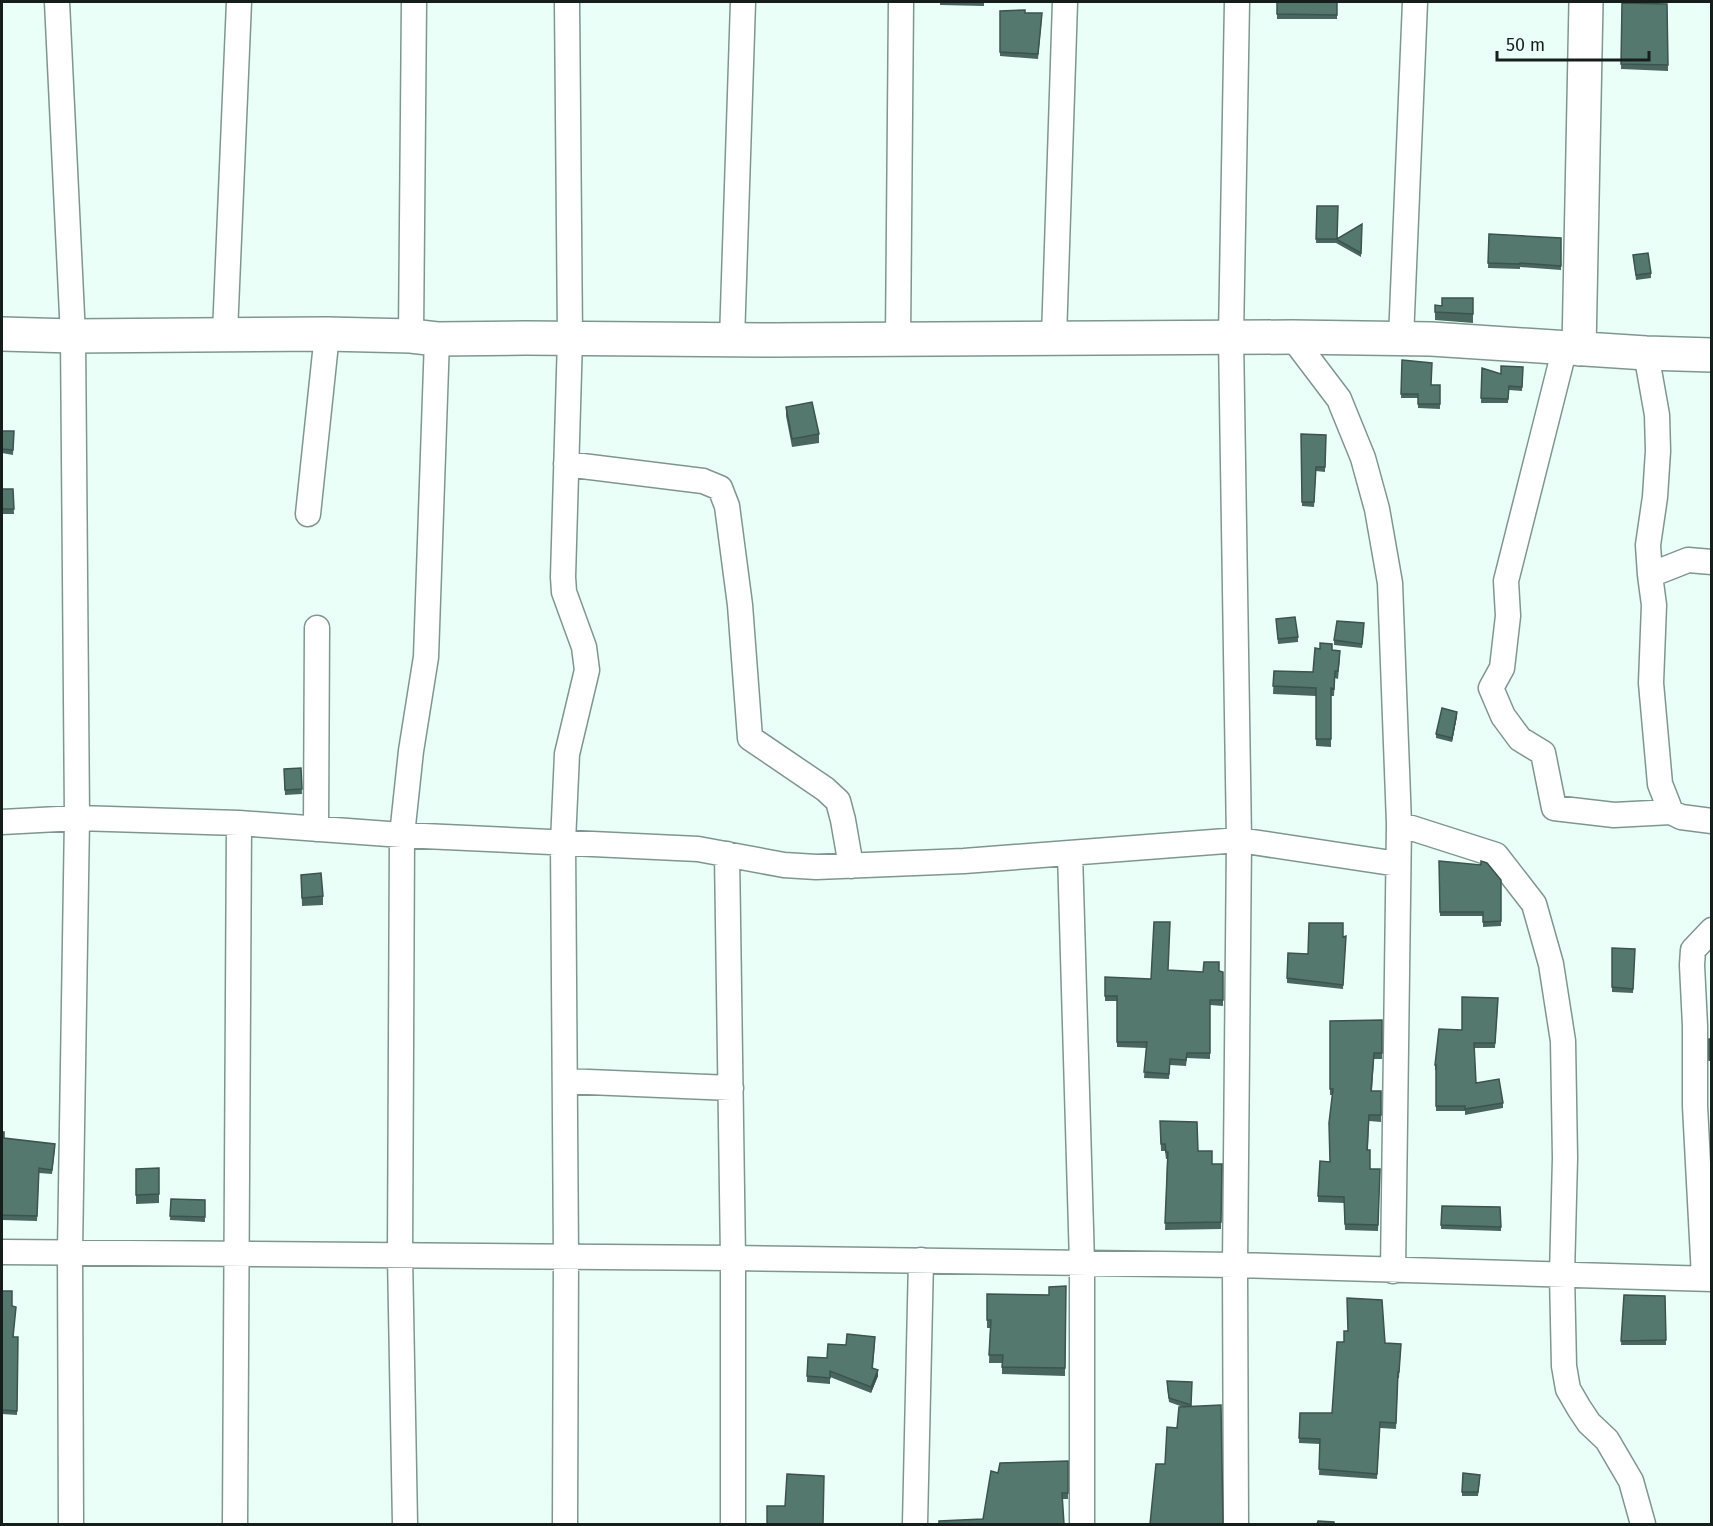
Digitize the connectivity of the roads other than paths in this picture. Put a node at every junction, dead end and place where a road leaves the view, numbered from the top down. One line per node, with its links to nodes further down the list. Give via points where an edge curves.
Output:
1 (57, 2): 14 (street)
2 (239, 2): 11 (street)
3 (414, 2): 17 (street)
4 (567, 2): 18 (street)
5 (743, 2): 22 (street)
6 (901, 2): 20 (street)
7 (1065, 2): 19 (street)
8 (1237, 2): 15 (street)
9 (1415, 2): 21 (street)
10 (1586, 2): 23 (main road)
11 (225, 333): 13 (main road); 14 (main road)
12 (2, 334): 14 (main road)
13 (327, 334): 17 (main road); 27 (street)
14 (73, 336): 32 (street)
15 (1231, 337): 16 (main road); 19 (main road); 39 (street)
16 (1292, 337): 21 (main road); 36 (street, via 1339,399 1363,458 1377,509 1390,583)
17 (424, 338): 18 (main road); 38 (street, via 426,657)
18 (570, 338): 22 (main road); 26 (street)
19 (1054, 338): 20 (main road)
20 (898, 339): 22 (main road)
21 (1401, 339): 23 (main road)
22 (732, 340)
23 (1572, 348): 24 (main road); 31 (street, via 1506,581 1508,616 1502,668 1491,688 1503,716 1520,739 1543,753 1554,808 1614,815)
24 (1646, 353): 25 (main road); 29 (street, via 1657,415 1658,451 1648,545)
25 (1712, 355)
26 (566, 464): 40 (street, via 564,592 587,670 567,754); 44 (street, via 703,481 720,488 727,506 740,605 750,738 838,801)
27 (308, 514)
28 (1712, 562): 29 (street, via 1688,560)
29 (1650, 575): 31 (street, via 1654,605 1651,683 1660,784)
30 (317, 628): 37 (street)
31 (1671, 812): 33 (street)
32 (77, 818): 34 (street); 35 (street); 48 (street)
33 (1712, 821)
34 (2, 822)
35 (239, 824): 37 (street); 50 (street)
36 (1399, 824): 43 (street); 58 (street, via 1496,855 1534,904 1551,964 1563,1041)
37 (316, 829): 38 (street)
38 (402, 836): 40 (street); 51 (street)
39 (1239, 840): 41 (street); 43 (street); 56 (street)
40 (563, 842): 42 (street); 46 (street)
41 (1070, 853): 44 (street); 55 (street)
42 (726, 854): 44 (street, via 784,865); 47 (street)
43 (1398, 864): 57 (street)
44 (851, 866)
45 (1712, 930): 59 (street, via 1694,950 1692,965 1695,1106)
46 (565, 1081): 47 (street); 52 (street)
47 (730, 1088): 53 (street)
48 (70, 1251): 49 (street); 50 (street); 61 (street)
49 (2, 1252)
50 (236, 1253): 51 (street); 62 (street)
51 (400, 1256): 52 (street); 63 (street)
52 (566, 1256): 53 (street); 64 (street)
53 (734, 1258): 54 (street); 65 (street)
54 (921, 1260): 55 (street); 66 (street)
55 (1082, 1263): 56 (street); 67 (street)
56 (1235, 1264): 57 (street); 68 (street)
57 (1394, 1271): 58 (street)
58 (1562, 1275): 59 (street); 60 (street, via 1568,1389 1589,1423 1607,1440 1631,1481)
59 (1708, 1278)
60 (1640, 1523)
61 (70, 1524)
62 (235, 1524)
63 (405, 1524)
64 (566, 1524)
65 (733, 1524)
66 (915, 1524)
67 (1083, 1524)
68 (1236, 1524)

